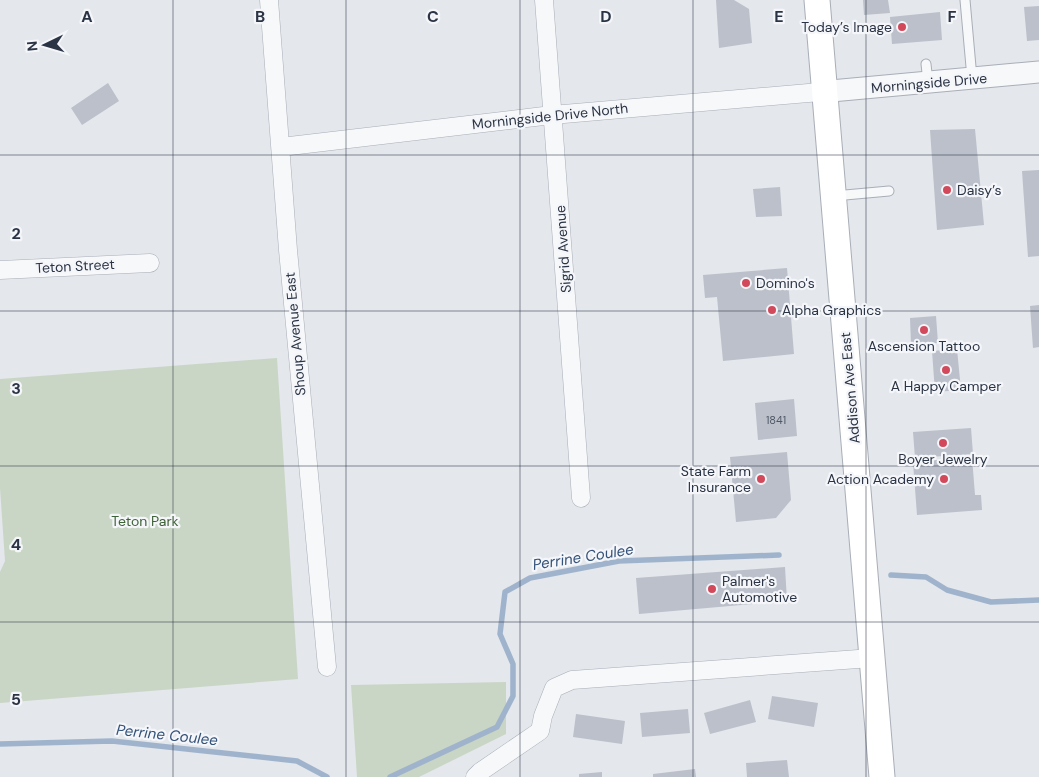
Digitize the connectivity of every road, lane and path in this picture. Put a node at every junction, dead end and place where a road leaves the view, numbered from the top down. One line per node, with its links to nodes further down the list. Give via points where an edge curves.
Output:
1 (270, 0): 9 (street, Shoup Avenue East)
2 (544, 0): 8 (street, Sigrid Avenue)
3 (817, 0): 7 (main road, Addison Ave East)
4 (965, 0): 6 (lane)
5 (1039, 72): 6 (street, Morningside Drive)
6 (972, 78): 7 (street, Morningside Drive, via 927,73)
7 (822, 92): 8 (street, Morningside Drive North); 11 (main road, Addison Ave East)
8 (552, 115): 9 (street, Morningside Drive North); 14 (street, Sigrid Avenue)
9 (281, 147): 16 (street, Shoup Avenue East, via 288,260)
10 (889, 190): 11 (lane)
11 (834, 196): 15 (main road, Addison Ave East)
12 (150, 262): 13 (street, Teton Street)
13 (0, 270)
14 (581, 498)
15 (872, 658): 17 (street, via 572,680 554,688 540,731); 18 (main road, Addison Ave East)
16 (327, 667)
17 (475, 777)
18 (882, 777)

